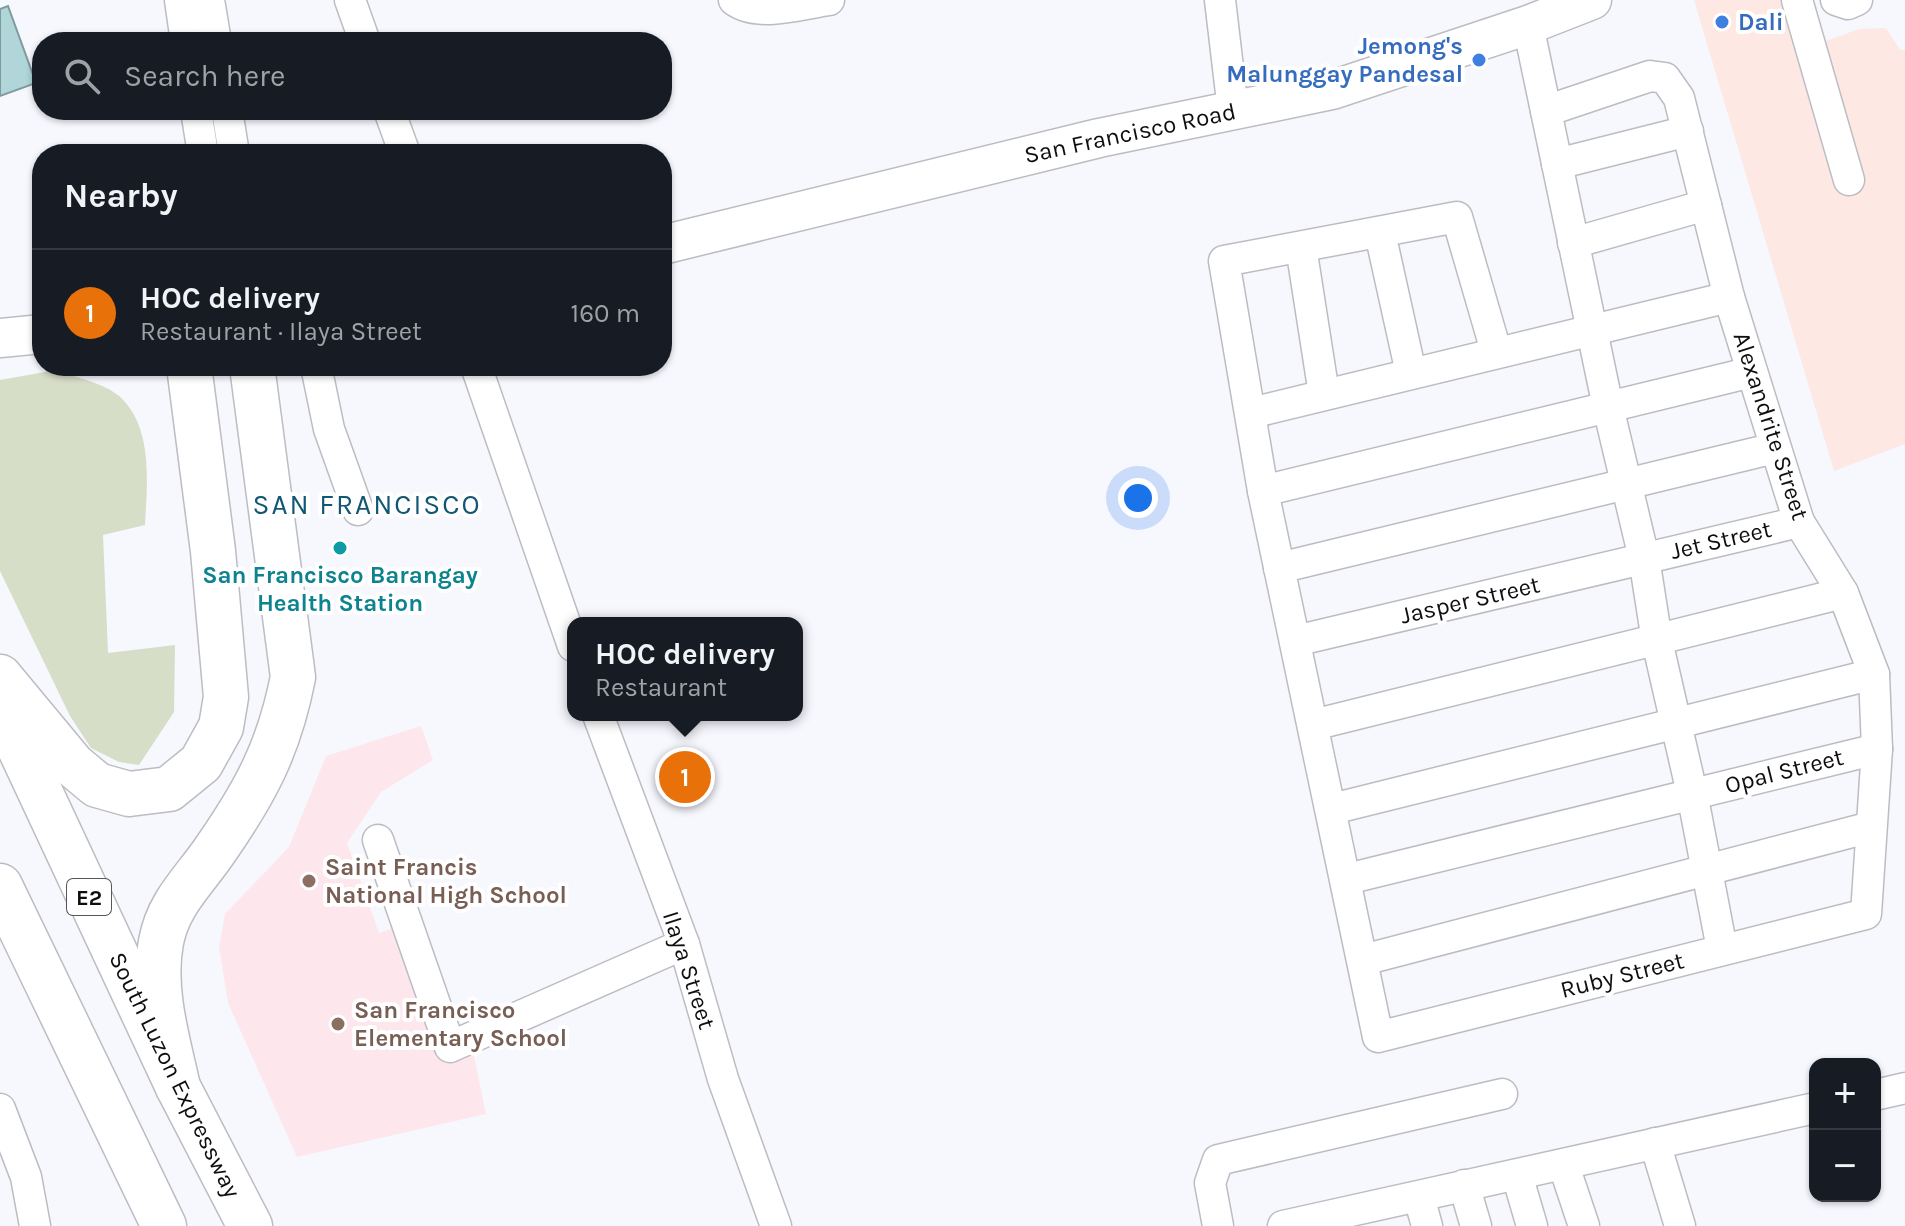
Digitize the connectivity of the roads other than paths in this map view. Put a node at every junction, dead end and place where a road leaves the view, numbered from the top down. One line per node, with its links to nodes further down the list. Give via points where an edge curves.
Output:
1 (180, 0): 12 (street)
2 (209, 0): 13 (street)
3 (350, 0): 14 (street)
4 (734, 0): 5 (street, via 743,7 768,8)
5 (829, 0)
6 (1220, 0): 15 (street)
7 (1797, 0): 25 (street)
8 (1836, 0): 9 (street)
9 (1857, 0)
10 (1576, 3): 11 (main road, San Francisco Road)
11 (1528, 25): 15 (main road, San Francisco Road, via 1332,90); 16 (street)
12 (185, 32)
13 (214, 32)
14 (361, 32)
15 (1233, 110): 28 (main road, San Francisco Road)
16 (1546, 111): 20 (street, Alexandrite Street, via 1650,76 1665,78 1679,98); 24 (street)
17 (198, 120): 21 (street)
18 (229, 120): 22 (street)
19 (393, 120): 23 (street)
20 (1688, 131): 24 (street); 26 (street, Alexandrite Street)
21 (201, 144)
22 (232, 144)
23 (401, 144)
24 (1557, 164): 29 (street)
25 (1849, 180)
26 (1706, 205): 29 (street); 31 (street, Alexandrite Street)
27 (1380, 233): 30 (street); 35 (street, via 1457,217); 37 (street)
28 (672, 243)
29 (1573, 243): 32 (street)
30 (1301, 247): 42 (street); 44 (street, via 1224,261)
31 (1729, 297): 32 (street); 36 (street, Alexandrite Street)
32 (1591, 330): 35 (street); 43 (street)
33 (32, 335): 34 (main road)
34 (0, 338)
35 (1496, 351): 37 (street)
36 (1752, 372): 43 (street); 45 (street, Alexandrite Street)
37 (1411, 373): 42 (street)
38 (190, 376): 57 (highway, via 226,697 221,727 201,763 169,789 129,794 97,785 73,765)
39 (253, 376): 74 (highway, via 293,677 283,727 262,775 211,856 175,901 161,942 161,1008)
40 (318, 376): 48 (street, via 332,440)
41 (479, 376): 53 (street)
42 (1324, 394): 44 (street)
43 (1608, 407): 46 (street); 47 (street)
44 (1251, 413): 47 (street)
45 (1775, 448): 46 (street); 49 (street, Alexandrite Street)
46 (1625, 485): 50 (street); 51 (street)
47 (1263, 491): 51 (street)
48 (358, 510)
49 (1799, 522): 50 (street, Jet Street); 52 (street, Alexandrite Street)
50 (1644, 558): 54 (street, Jasper Street); 55 (street)
51 (1279, 568): 54 (street)
52 (1843, 593): 55 (street); 56 (street, Alexandrite Street)
53 (567, 629)
54 (1295, 641): 61 (street)
55 (1657, 641): 60 (street); 61 (street)
56 (1874, 674): 60 (street); 62 (street, Alexandrite Street)
57 (0, 677)
58 (0, 706): 74 (highway, South Luzon Expressway / E2)
59 (600, 721): 71 (street, Ilaya Street)
60 (1674, 723): 63 (street); 64 (street)
61 (1313, 725): 64 (street)
62 (1877, 749): 63 (street, Opal Street); 65 (street, Alexandrite Street)
63 (1692, 793): 67 (street); 68 (street, Opal Street)
64 (1332, 809): 68 (street)
65 (1871, 827): 67 (street); 70 (street, Alexandrite Street)
66 (378, 840): 71 (street, via 450,1047)
67 (1707, 869): 72 (street); 73 (street)
68 (1347, 879): 73 (street)
69 (0, 886): 87 (highway)
70 (1866, 914): 72 (street, Ruby Street)
71 (684, 944): 89 (street, Ilaya Street, via 723,1079)
72 (1722, 949): 73 (street, Ruby Street, via 1378,1037)
73 (1363, 960)
74 (178, 1087): 88 (highway, South Luzon Expressway / E2)
75 (1905, 1088): 77 (street)
76 (1502, 1094): 90 (street, via 1218,1160 1210,1183)
77 (1881, 1094)
78 (0, 1109): 86 (street, via 26,1177)
79 (1809, 1109): 80 (street)
80 (1655, 1143): 81 (street); 95 (street)
81 (1564, 1166): 82 (street); 94 (street)
82 (1517, 1175): 83 (street); 93 (street)
83 (1464, 1185): 84 (street); 92 (street)
84 (1423, 1212): 85 (street)
85 (1318, 1222): 91 (street)
86 (35, 1226)
87 (164, 1226)
88 (250, 1226)
89 (776, 1226)
90 (1218, 1226)
91 (1283, 1226)
92 (1476, 1226)
93 (1532, 1226)
94 (1584, 1226)
95 (1680, 1226)

